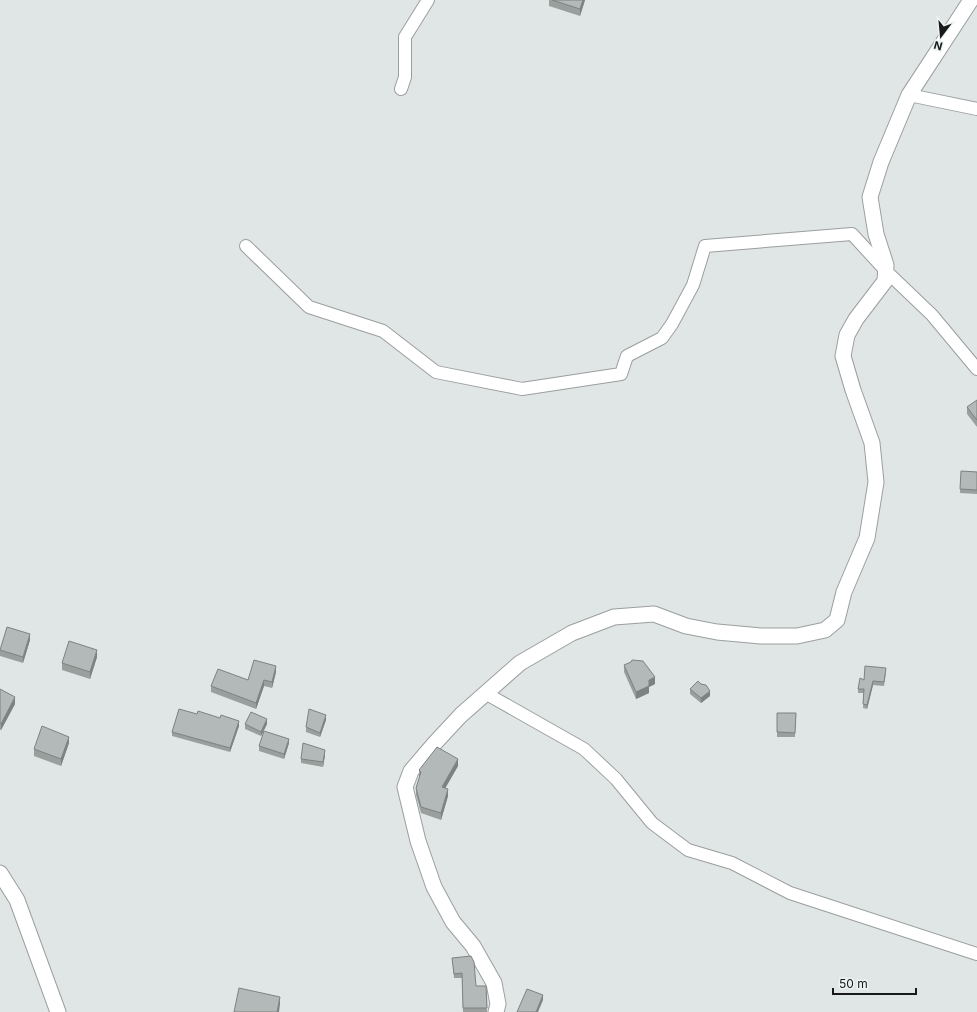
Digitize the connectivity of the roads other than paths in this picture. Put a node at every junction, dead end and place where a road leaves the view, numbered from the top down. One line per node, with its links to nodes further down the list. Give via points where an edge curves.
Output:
1 (428, 0): 3 (street, via 405,37 405,77)
2 (971, 0): 4 (street)
3 (401, 89)
4 (909, 94): 5 (street); 7 (street, via 881,162 870,197)
5 (977, 108)
6 (246, 246): 7 (street, via 309,307 383,331 436,372 522,389 621,374 627,356 662,338 672,324 692,285 705,246 852,234)
7 (886, 271): 8 (street, via 932,315); 9 (street, via 885,281 847,335 843,356 852,390 872,443 876,482 866,538 844,592 837,620 825,630 804,635 761,636 686,626 654,614 614,617 572,633 520,663)
8 (977, 368)
9 (485, 693): 11 (street, via 584,749 616,779 652,823 688,850 732,863 790,893); 13 (street, via 411,771 405,787 418,841 434,887 453,922 473,946 494,983 498,1004)
10 (0, 873): 12 (street, via 17,900)
11 (977, 954)
12 (58, 1012)
13 (496, 1012)

